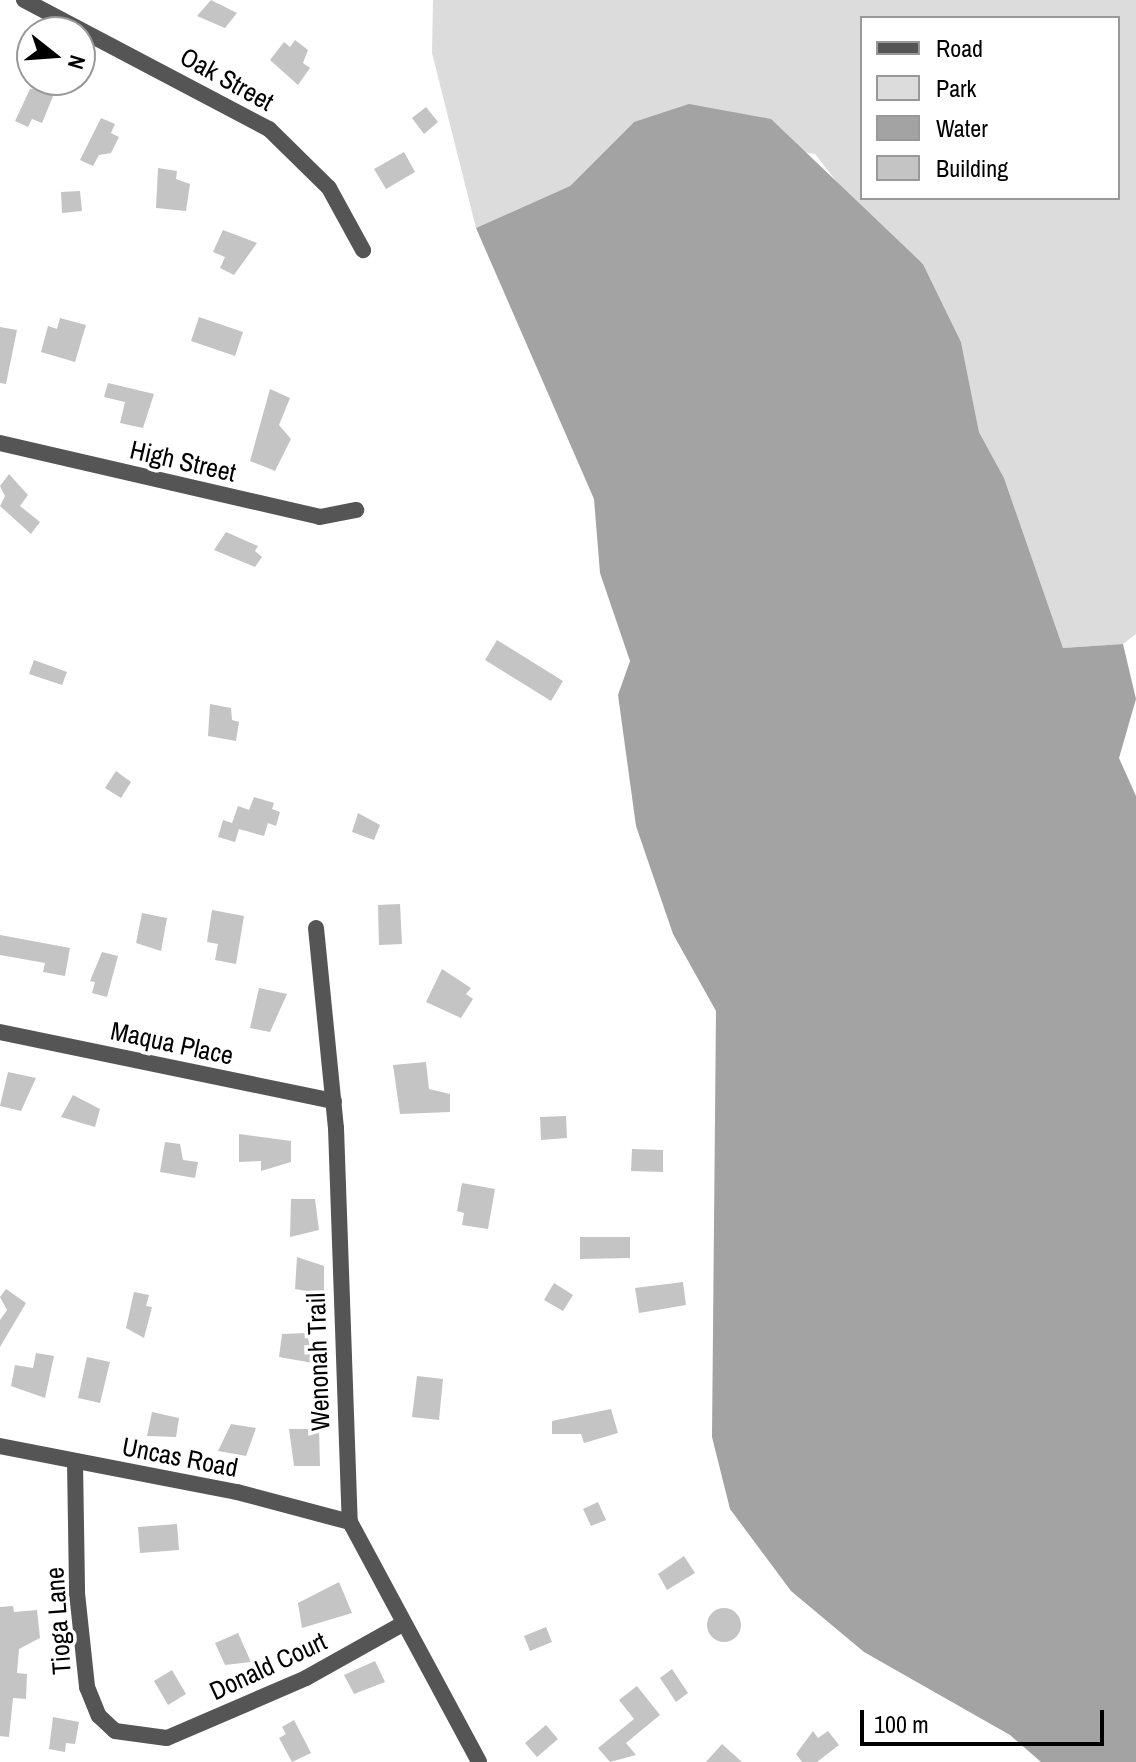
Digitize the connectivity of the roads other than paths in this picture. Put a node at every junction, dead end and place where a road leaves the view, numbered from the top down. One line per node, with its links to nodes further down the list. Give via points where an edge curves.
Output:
1 (24, 0): 2 (street, Oak Street, via 269,129 329,188)
2 (363, 250)
3 (0, 443): 4 (street, High Street, via 320,517)
4 (356, 510)
5 (316, 928): 7 (street, Wenonah Trail)
6 (0, 1032): 7 (street, Maqua Place)
7 (334, 1101): 10 (street, Wenonah Trail)
8 (0, 1446): 9 (street, Uncas Road)
9 (75, 1461): 10 (street, Uncas Road, via 237,1492); 12 (street, Tioga Lane, via 77,1593 87,1687 99,1716 115,1731)
10 (350, 1522): 11 (street, Wenonah Trail)
11 (401, 1625): 12 (street, Donald Court, via 306,1678); 13 (street, Wenonah Trail)
12 (151, 1739)
13 (479, 1762)

